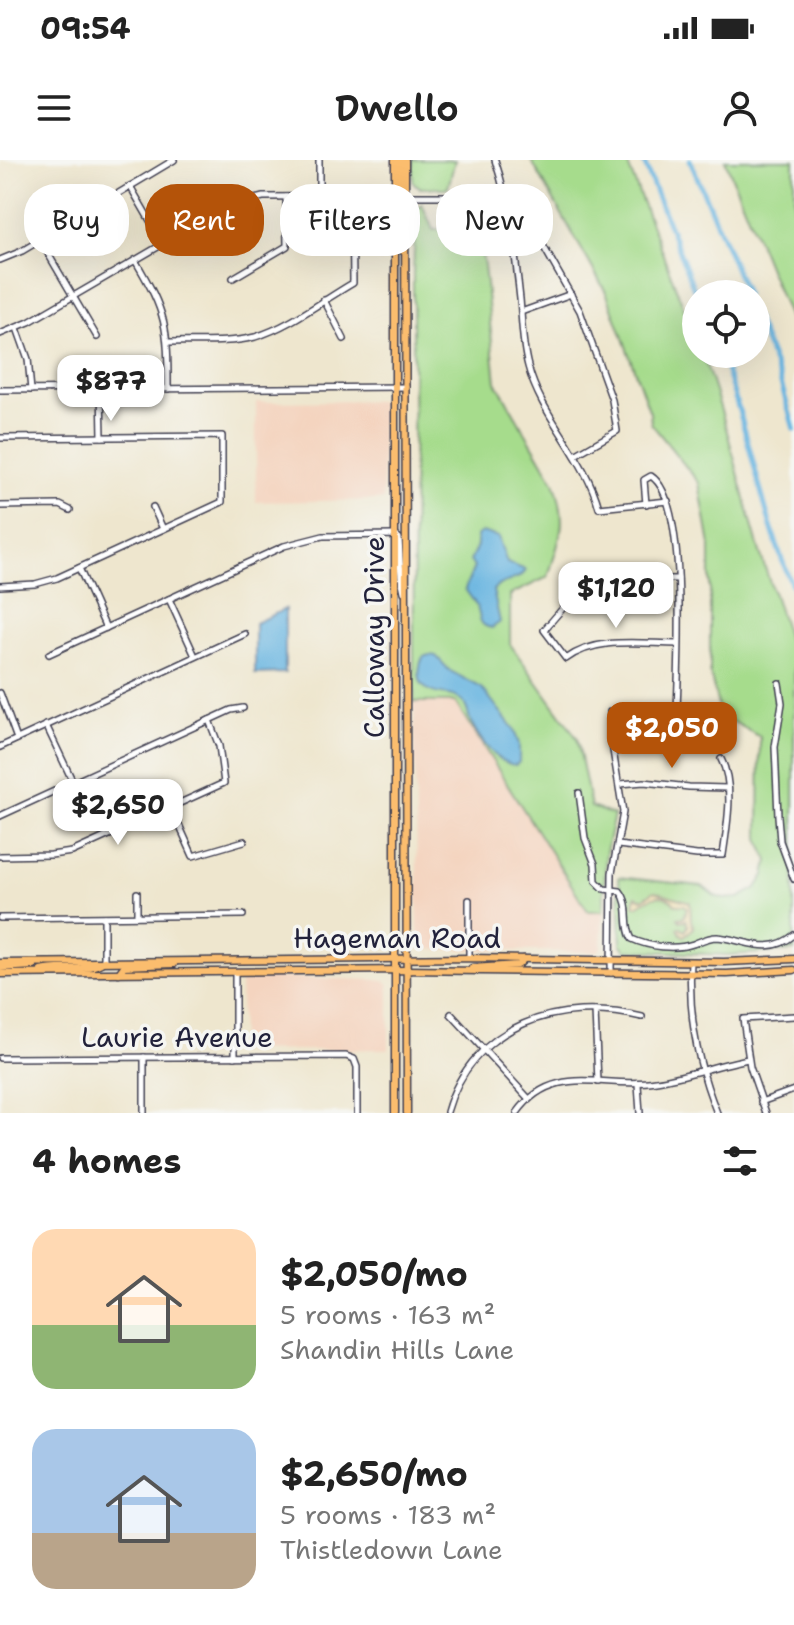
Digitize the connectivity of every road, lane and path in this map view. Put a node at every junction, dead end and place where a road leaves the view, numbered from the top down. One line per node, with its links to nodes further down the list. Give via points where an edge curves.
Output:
1 (319, 160): 5 (street)
2 (400, 160): 6 (main road, Calloway Drive); 7 (main road, Calloway Drive)
3 (495, 160): 8 (street)
4 (170, 161): 9 (street)
5 (319, 184)
6 (397, 184)
7 (400, 184)
8 (502, 184)
9 (130, 186): 10 (street)
10 (145, 212)
11 (24, 248): 22 (street)
12 (280, 250): 24 (street)
13 (145, 254): 23 (street)
14 (49, 256): 26 (street)
15 (353, 256): 27 (street, via 353,283)
16 (395, 256): 34 (main road, Calloway Drive)
17 (405, 256): 21 (main road)
18 (406, 256): 21 (main road, Calloway Drive)
19 (515, 256): 28 (street)
20 (549, 256): 25 (street)
21 (406, 259): 35 (main road, Calloway Drive)
22 (0, 260)
23 (135, 260): 26 (street); 33 (street, via 160,305)
24 (233, 278)
25 (571, 294): 28 (street); 42 (street, via 612,400 617,431)
26 (73, 296): 29 (street); 31 (street)
27 (324, 300): 32 (street); 33 (street, via 255,337)
28 (521, 312): 42 (street, via 531,375)
29 (17, 328): 30 (street); 39 (street)
30 (0, 334)
31 (97, 337)
32 (344, 339)
33 (168, 342): 37 (street)
34 (394, 387): 35 (street); 37 (street); 49 (main road, Calloway Drive)
35 (406, 387): 53 (main road, Calloway Drive)
36 (101, 389): 37 (street); 39 (street); 40 (street)
37 (168, 389)
38 (0, 390): 39 (street)
39 (31, 390)
40 (102, 437): 41 (street); 48 (street, via 222,436 222,502)
41 (0, 438)
42 (575, 455): 44 (street, via 599,508)
43 (668, 501): 44 (street); 44 (street, via 649,476 644,482); 51 (street)
44 (646, 504)
45 (0, 506): 47 (street, via 60,505)
46 (153, 507): 48 (street)
47 (70, 510)
48 (163, 529): 50 (street)
49 (395, 535): 53 (street, via 401,544); 54 (street, via 300,540); 88 (main road, Calloway Drive)
50 (79, 568): 52 (street, via 35,584); 55 (street)
51 (678, 579): 57 (street); 57 (street, via 589,578 544,630 566,659 596,645)
52 (0, 586)
53 (406, 598): 86 (main road, Calloway Drive)
54 (169, 599): 55 (street); 59 (street)
55 (106, 628): 58 (street)
56 (245, 634): 59 (street)
57 (678, 644): 69 (street, via 677,712 610,712)
58 (49, 654)
59 (196, 656): 64 (street)
60 (779, 683): 77 (street, via 778,816 780,841)
61 (0, 693): 65 (street)
62 (243, 708): 63 (street)
63 (209, 720): 68 (street); 72 (street, via 224,783)
64 (46, 725): 65 (street); 68 (street)
65 (17, 739): 66 (street)
66 (0, 747)
67 (721, 759): 70 (street)
68 (73, 783): 73 (street)
69 (620, 784): 70 (street); 75 (street)
70 (727, 788): 75 (street, via 723,855)
71 (579, 793): 78 (street, via 596,881)
72 (171, 807): 74 (street, via 193,856); 76 (street, via 72,852)
73 (0, 816)
74 (244, 841)
75 (618, 845): 78 (street)
76 (0, 856)
77 (794, 879)
78 (612, 890): 85 (street, via 626,900 629,936 650,946 691,945 714,937 778,945); 92 (street)
79 (137, 893): 82 (street)
80 (469, 900): 87 (street)
81 (243, 915): 82 (street)
82 (137, 916): 83 (street)
83 (104, 917): 84 (street); 93 (street)
84 (0, 918)
85 (794, 935)
86 (408, 958): 87 (main road, Hageman Road); 88 (main road, Hageman Road); 97 (main road, Calloway Drive)
87 (469, 958): 89 (main road, Hageman Road)
88 (395, 959): 91 (main road, Hageman Road); 100 (main road, Calloway Drive)
89 (524, 959): 92 (main road, Hageman Road); 98 (main road, via 518,965)
90 (794, 959): 95 (main road, Hageman Road)
91 (298, 960): 94 (main road, Hageman Road); 101 (main road, via 240,965)
92 (611, 960): 95 (main road, Hageman Road); 104 (street)
93 (104, 961): 94 (main road, Hageman Road); 96 (main road, Hageman Road); 102 (main road, via 96,967)
94 (185, 961): 103 (main road, via 124,966)
95 (691, 962): 105 (street)
96 (0, 968): 102 (main road, Hageman Road)
97 (407, 970): 98 (main road, Hageman Road); 100 (main road, Hageman Road); 125 (main road, Calloway Drive)
98 (465, 970): 104 (main road, Hageman Road)
99 (794, 970): 105 (main road, Hageman Road)
100 (395, 971): 101 (main road, Hageman Road); 121 (main road, Calloway Drive)
101 (235, 972): 103 (main road, Hageman Road); 112 (street)
102 (34, 973): 103 (main road, Hageman Road)
103 (119, 973)
104 (611, 973): 105 (main road, Hageman Road)
105 (691, 974): 115 (street, via 692,1018)
106 (595, 1011): 109 (street); 110 (street, via 540,1017); 116 (street)
107 (451, 1014): 110 (street)
108 (794, 1016): 114 (street, via 743,1019)
109 (642, 1017)
110 (483, 1049): 119 (street); 122 (street, via 461,1076)
111 (144, 1057): 112 (street, Laurie Avenue); 113 (street, Laurie Avenue); 123 (street)
112 (235, 1057): 124 (street, Laurie Avenue, via 354,1059)
113 (0, 1058)
114 (748, 1059): 115 (street); 120 (street)
115 (702, 1070): 117 (street); 128 (street)
116 (598, 1082): 117 (street); 119 (street, via 562,1082)
117 (638, 1084): 127 (street)
118 (794, 1090): 120 (street)
119 (529, 1099): 126 (street)
120 (761, 1102): 129 (street)
121 (395, 1111)
122 (447, 1112)
123 (144, 1113)
124 (357, 1113)
125 (407, 1113)
126 (517, 1113)
127 (640, 1113)
128 (717, 1113)
129 (766, 1113)

